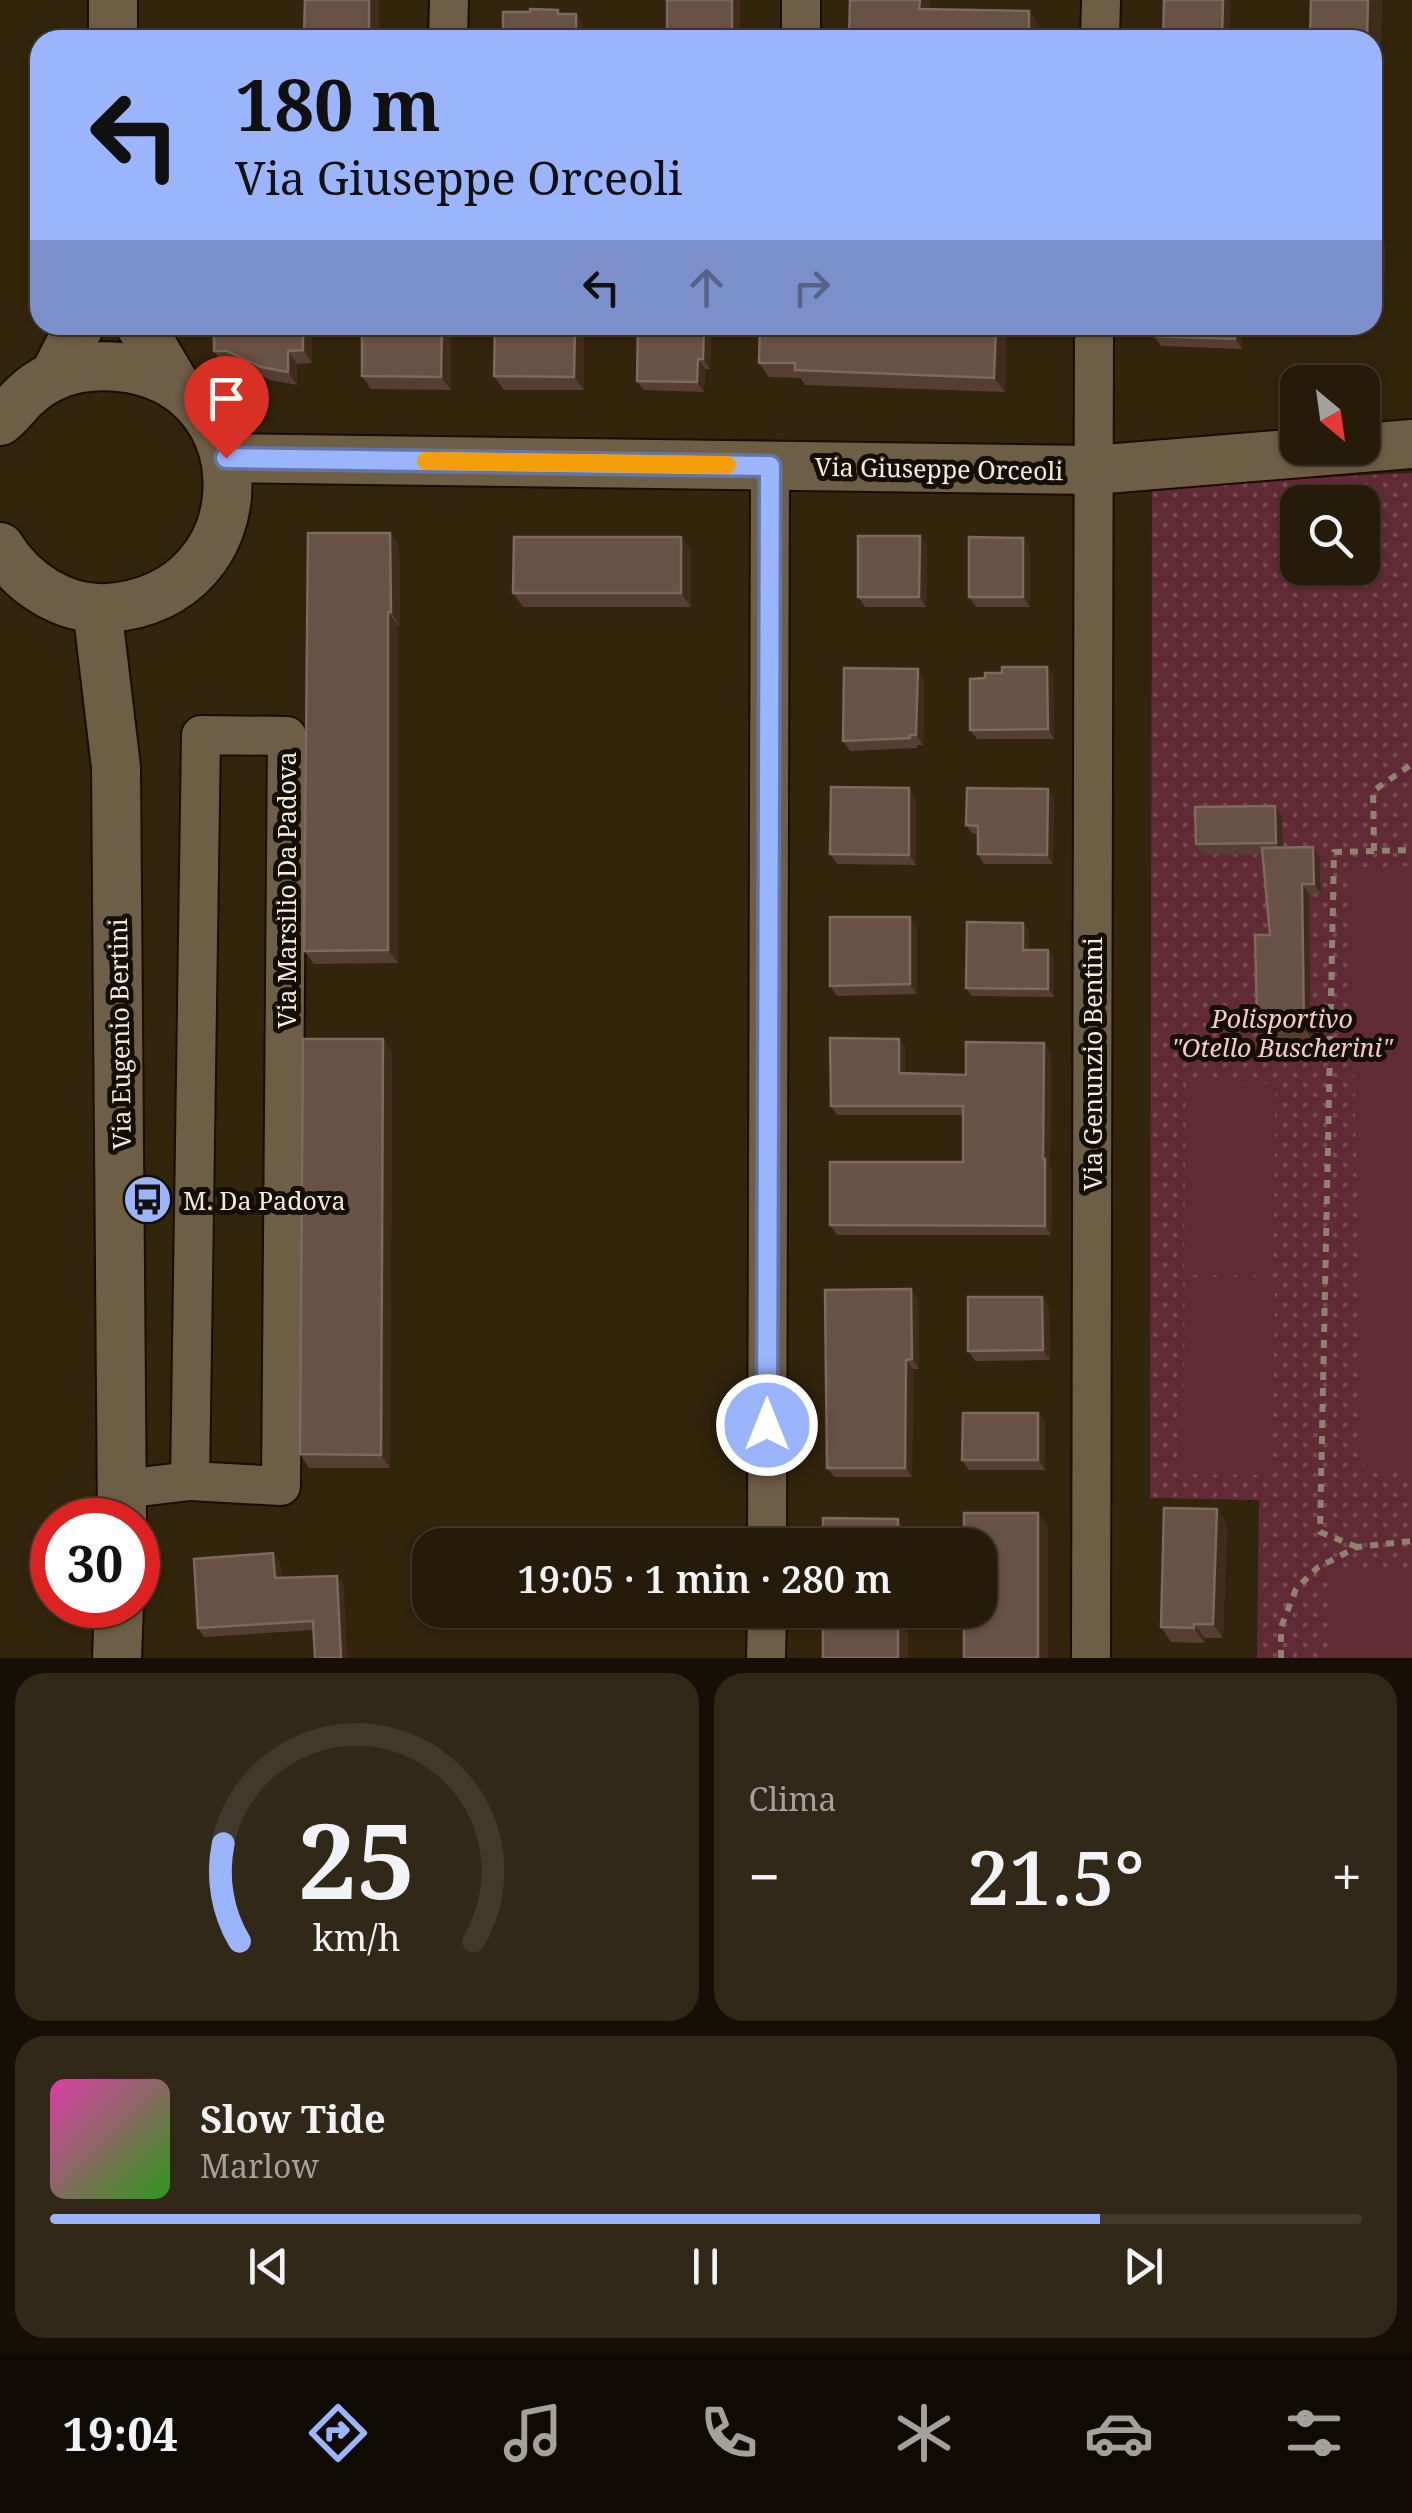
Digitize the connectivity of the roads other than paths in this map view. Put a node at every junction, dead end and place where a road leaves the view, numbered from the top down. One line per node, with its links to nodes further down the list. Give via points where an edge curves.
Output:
1 (113, 0): 5 (street)
2 (449, 0): 6 (street)
3 (801, 0): 7 (street)
4 (1101, 0): 8 (street)
5 (113, 30)
6 (448, 30)
7 (801, 30)
8 (1100, 30)
9 (75, 335): 12 (street)
10 (146, 335): 13 (street)
11 (1094, 335): 18 (street, Via Genunzio Bentini)
12 (54, 376): 13 (street, via 96,365 138,368); 14 (street, via 27,393)
13 (176, 386): 16 (street, via 215,430)
14 (2, 422)
15 (1412, 444): 18 (street, Via Giuseppe Orceoli)
16 (226, 458): 17 (street, Via Giuseppe Orceoli); 20 (street, via 228,496 220,533 200,566 170,591 135,606)
17 (770, 466): 18 (street, Via Giuseppe Orceoli); 24 (street)
18 (1093, 470): 29 (street, Via Genunzio Bentini)
19 (0, 546): 20 (street, via 26,579 59,600)
20 (96, 608): 22 (street, Via Eugenio Bertini, via 116,767)
21 (190, 1481): 21 (street, Via Marsilio Da Padova, via 281,1486 287,736 201,735); 23 (street, Via Marsilio Da Padova)
22 (122, 1498)
23 (142, 1498)
24 (767, 1528)
25 (118, 1628): 27 (street)
26 (766, 1628): 28 (street)
27 (117, 1658)
28 (766, 1658)
29 (1091, 1658)

